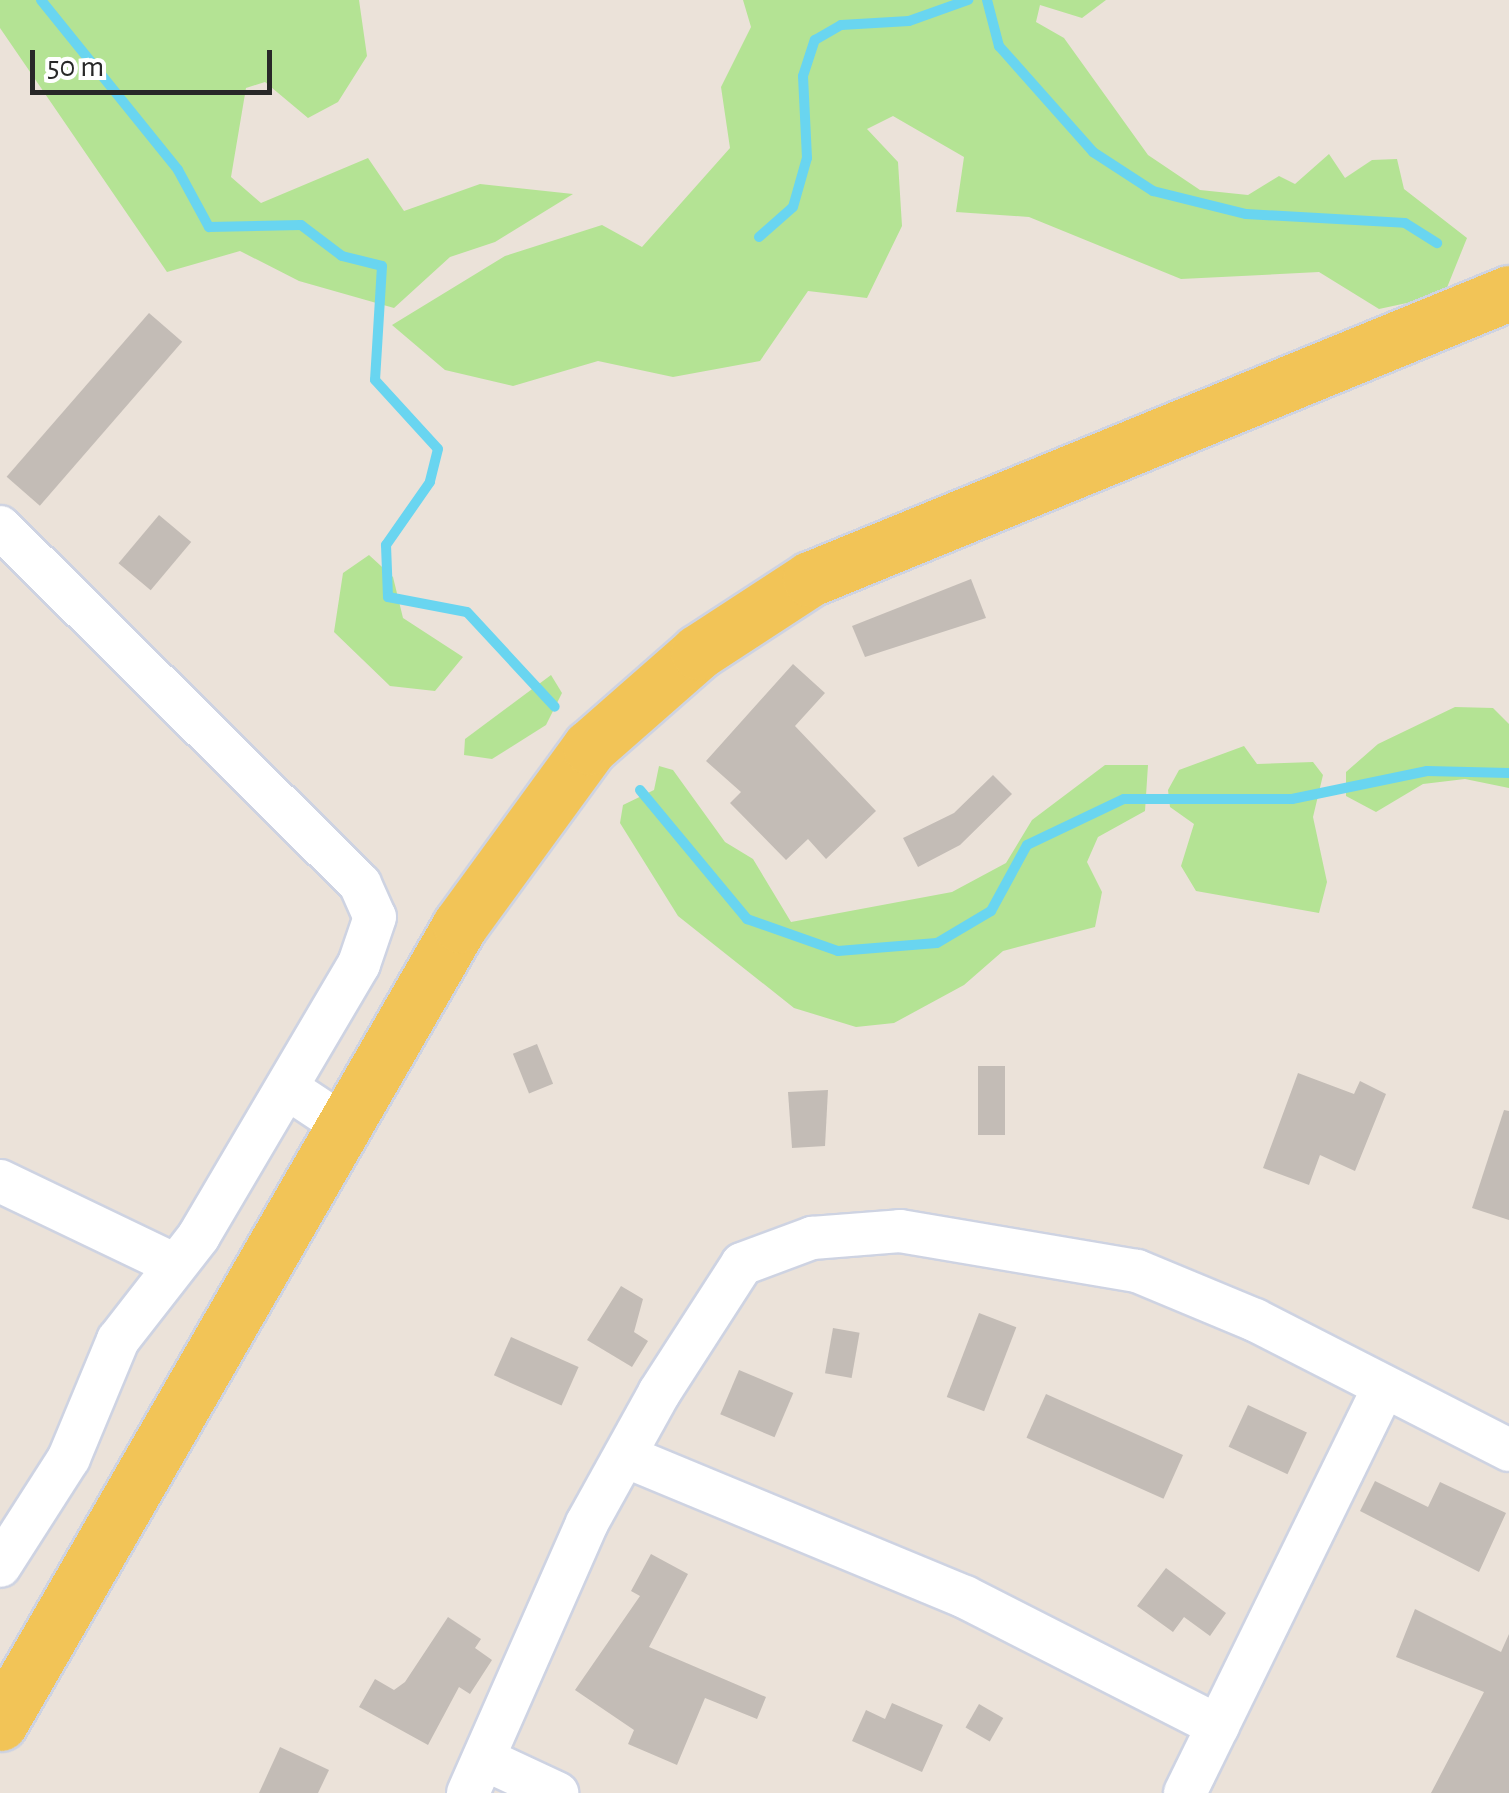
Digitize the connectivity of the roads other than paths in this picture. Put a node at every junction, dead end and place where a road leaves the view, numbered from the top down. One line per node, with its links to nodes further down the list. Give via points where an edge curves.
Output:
1 (1509, 293): 4 (main road, via 810,578 698,652 590,747 534,818)
2 (0, 527): 3 (street, via 360,884 375,916 358,964)
3 (288, 1088): 4 (street); 6 (street, via 199,1236)
4 (343, 1125): 11 (main road)
5 (0, 1181): 6 (street)
6 (171, 1263): 10 (street, via 118,1340 69,1458)
7 (1384, 1387): 8 (street); 9 (street, via 1138,1271 900,1232 812,1238 742,1264); 12 (street)
8 (1509, 1450)
9 (627, 1457): 12 (street, via 966,1597); 13 (street, via 587,1522)
10 (0, 1566)
11 (0, 1723)
12 (1218, 1726): 15 (street)
13 (476, 1776): 14 (street)
14 (557, 1793)
15 (1185, 1793)

